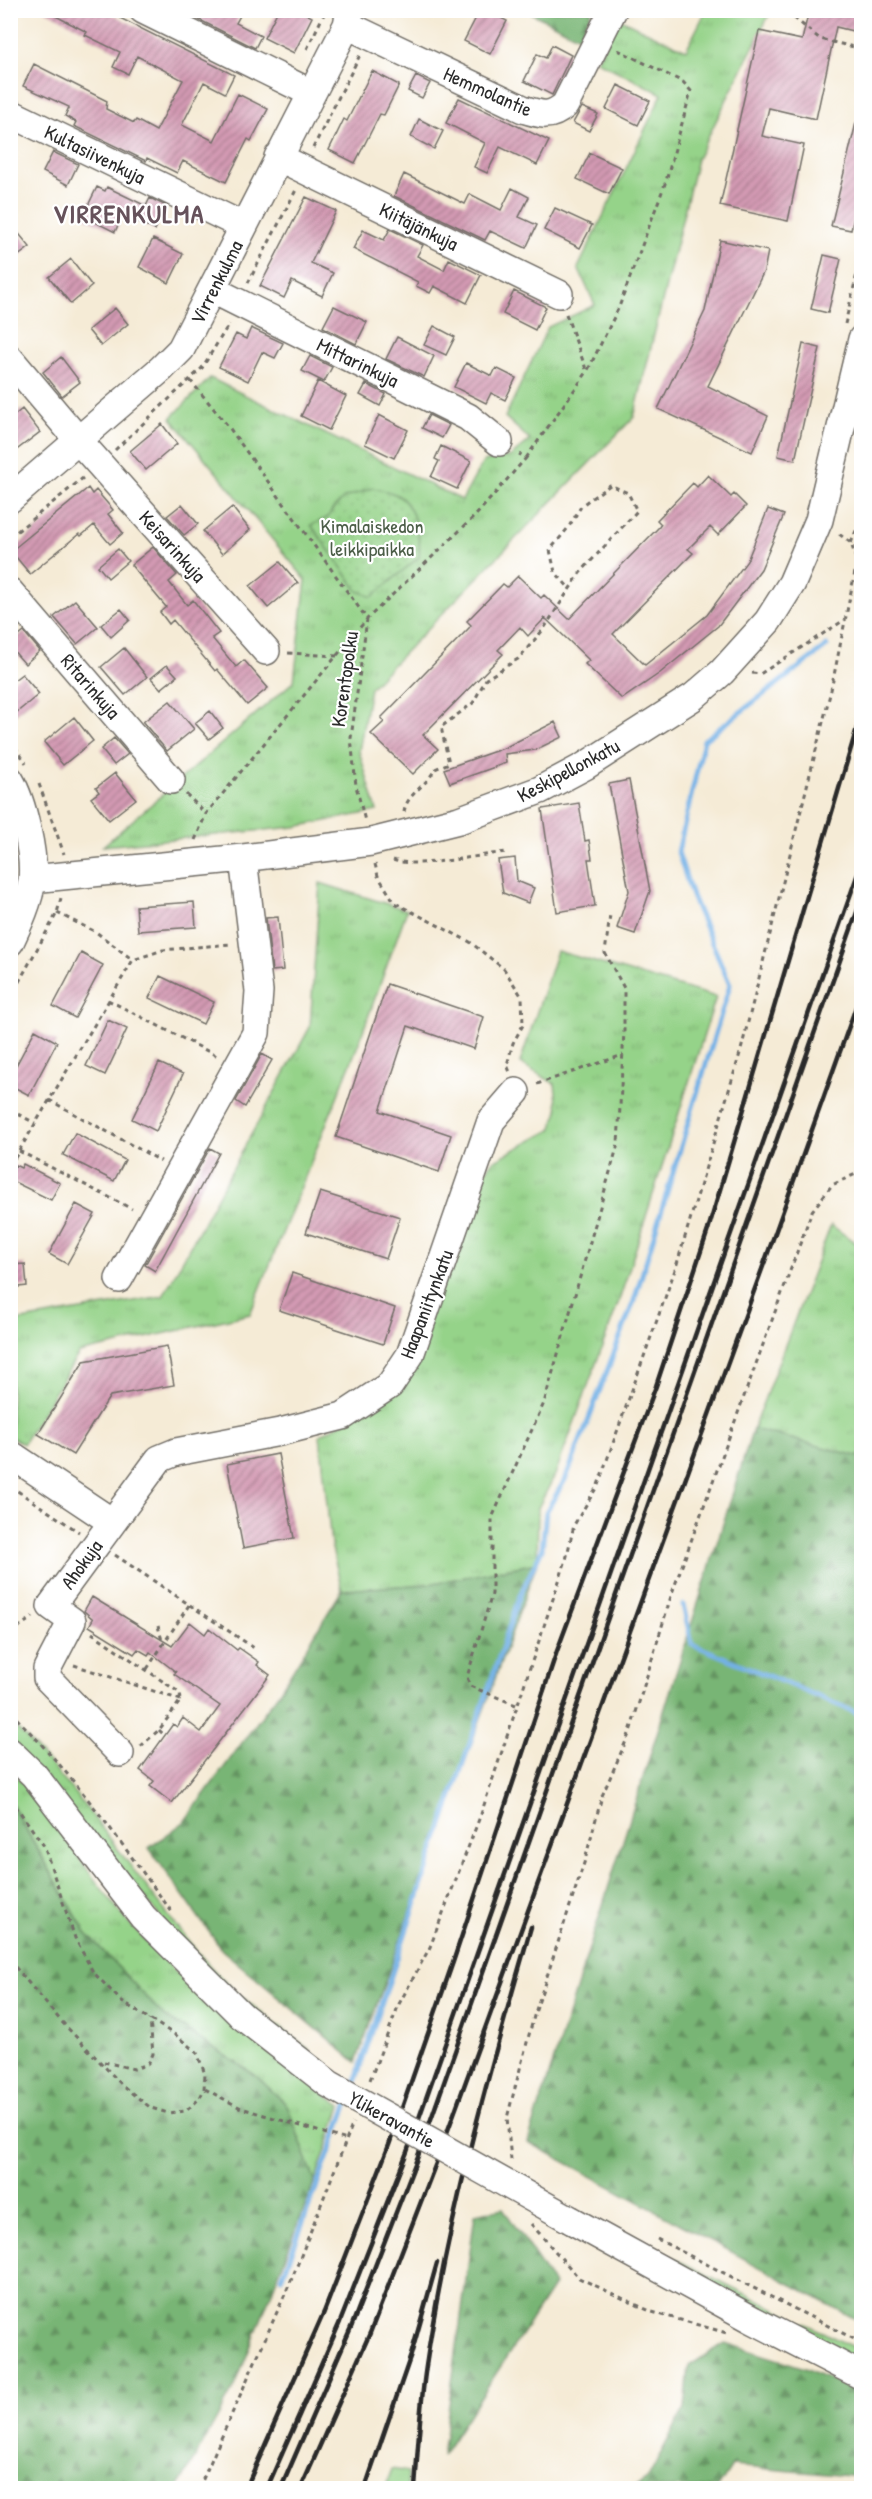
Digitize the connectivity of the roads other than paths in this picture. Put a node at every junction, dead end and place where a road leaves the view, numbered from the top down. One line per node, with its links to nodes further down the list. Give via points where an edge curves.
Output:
1 (143, 10): 4 (street)
2 (613, 10): 3 (street, Hemmolantie, via 565,105 556,113 543,116)
3 (341, 15): 4 (street, Virrenkulma)
4 (311, 93): 6 (street, Virrenkulma)
5 (10, 113): 7 (street, Kultasiivenkuja)
6 (279, 157): 7 (street, Virrenkulma); 9 (street, Kiitäjänkuja)
7 (243, 226): 8 (street, Virrenkulma)
8 (213, 290): 12 (street, Virrenkulma, via 181,349); 13 (street, Mittarinkuja, via 468,417)
9 (559, 294)
10 (852, 336): 19 (street, Keskipellonkatu, via 819,520 792,583 768,621 722,672 693,697 540,790 459,820 364,830)
11 (10, 359): 12 (street, Keisarinkuja)
12 (80, 441): 14 (street, Virrenkulma); 16 (street, Keisarinkuja)
13 (499, 442)
14 (10, 499)
15 (10, 592): 18 (street, Ritarinkuja)
16 (266, 651)
17 (10, 780): 20 (street, via 27,825)
18 (171, 780)
19 (243, 858): 20 (street, Keskipellonkatu); 23 (street, via 260,991 256,1033)
20 (32, 879): 21 (street, via 23,914)
21 (10, 942)
22 (516, 1092): 25 (street, Haapaniitynkatu, via 491,1120 410,1355 390,1385 343,1416 159,1459)
23 (119, 1279)
24 (10, 1454): 25 (street)
25 (112, 1522): 27 (street, Ahokuja, via 96,1543 61,1613 47,1678)
26 (10, 1752): 28 (street, Ylikeravantie, bridge, via 34,1775 143,1917 242,2016 329,2084)
27 (120, 1753)
28 (861, 2376)

